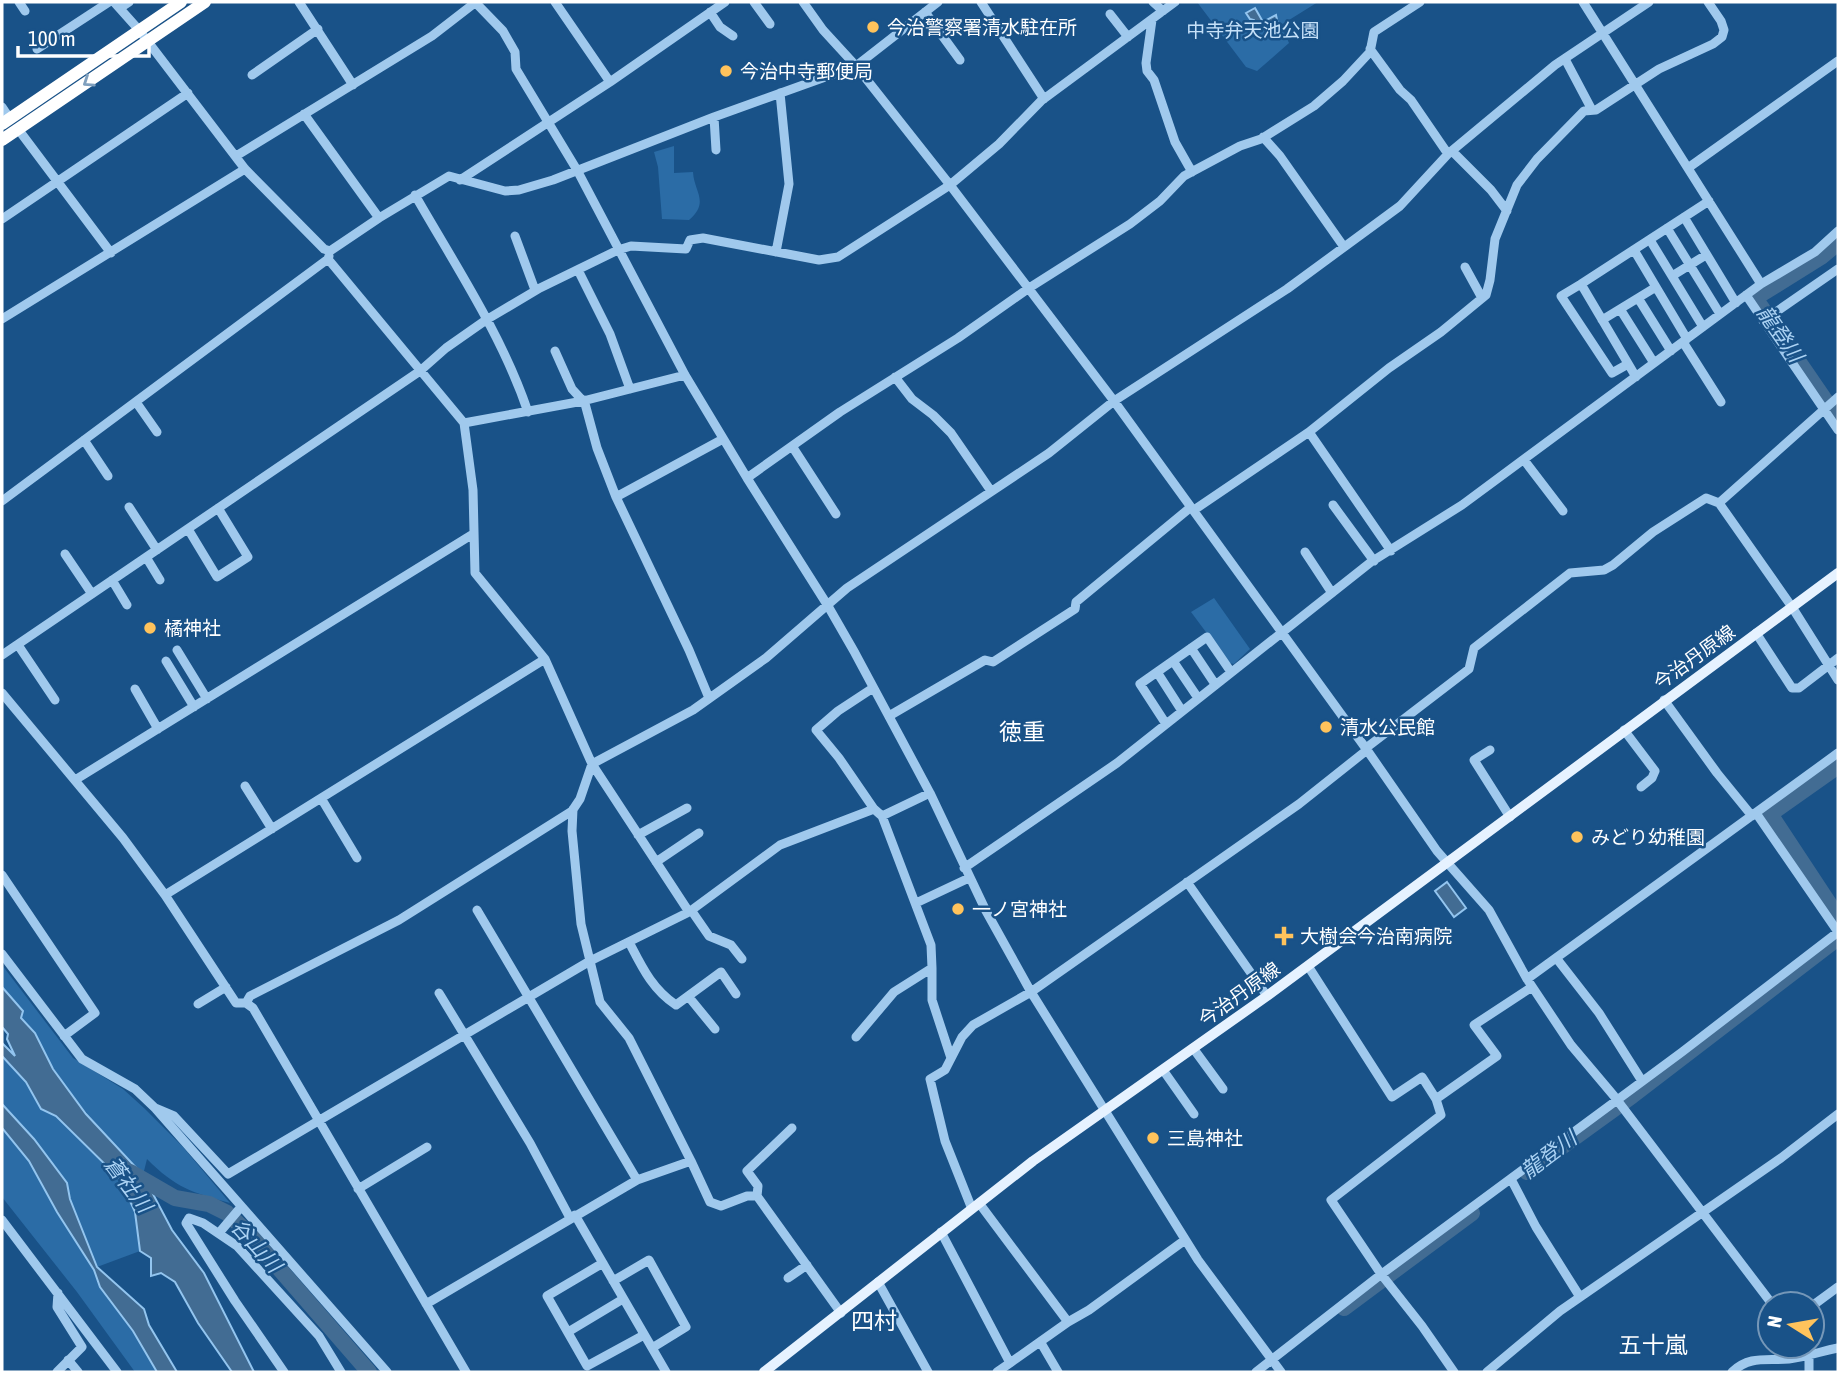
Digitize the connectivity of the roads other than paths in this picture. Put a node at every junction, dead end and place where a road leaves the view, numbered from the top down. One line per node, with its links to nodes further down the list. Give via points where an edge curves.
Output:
1 (19, 2): 21 (street)
2 (109, 2): 33 (street)
3 (129, 2): 20 (street)
4 (181, 2): 30 (highway)
5 (205, 2): 30 (highway)
6 (299, 2): 28 (street)
7 (476, 2): 42 (street, via 432,36); 50 (street, via 503,31 515,52 516,69)
8 (555, 2): 40 (street)
9 (725, 2): 23 (street)
10 (754, 2): 27 (street)
11 (803, 2): 38 (street)
12 (938, 2): 24 (street)
13 (981, 2): 45 (street)
14 (1153, 2): 22 (street)
15 (1175, 2): 22 (street)
16 (1420, 2): 34 (street, via 1374,32)
17 (1583, 2): 29 (street)
18 (1649, 2): 29 (street)
19 (1708, 2): 41 (street, via 1721,20 1722,37)
20 (117, 5): 30 (street)
21 (25, 11)
22 (1163, 11): 26 (street)
23 (710, 12): 31 (street); 40 (street)
24 (925, 12): 36 (street); 38 (street)
25 (1110, 14): 32 (street)
26 (1152, 20): 32 (street); 60 (street, via 1147,71)
27 (770, 24)
28 (318, 29): 39 (street); 42 (street)
29 (1604, 34): 35 (street); 41 (street)
30 (143, 36): 43 (street); 51 (highway)
31 (733, 36)
32 (1128, 37): 45 (street)
33 (37, 49)
34 (1370, 49): 52 (street, via 1314,106); 55 (street)
35 (1565, 59): 47 (street); 55 (street)
36 (960, 60)
37 (1838, 61): 57 (street)
38 (856, 66): 44 (street); 63 (street)
39 (252, 75)
40 (610, 82): 50 (street)
41 (1635, 84): 47 (street); 57 (street)
42 (353, 85): 48 (street)
43 (187, 93): 56 (street); 62 (street)
44 (780, 93): 49 (street); 77 (street, via 789,184)
45 (1044, 99): 63 (street)
46 (2, 107): 51 (street)
47 (1592, 110): 66 (street, via 1584,111 1537,159 1517,185)
48 (304, 114): 56 (street); 68 (street)
49 (714, 117): 54 (street); 59 (street)
50 (549, 122): 59 (street); 61 (street)
51 (10, 124): 53 (highway); 62 (street)
52 (1263, 138): 60 (street); 74 (street)
53 (2, 140)
54 (716, 150)
55 (1450, 153): 66 (street); 74 (street, via 1400,206)
56 (236, 156): 58 (street)
57 (1688, 168): 65 (street)
58 (245, 169): 78 (street); 80 (street)
59 (577, 170): 61 (street, via 519,190); 75 (street)
60 (1192, 172): 89 (street, via 1130,224)
61 (460, 180): 64 (street, via 449,176)
62 (57, 181): 69 (street); 78 (street)
63 (950, 185): 77 (street, via 838,257 819,260); 89 (street)
64 (415, 195): 68 (street); 98 (street)
65 (1709, 201): 67 (street); 87 (street)
66 (1507, 211): 92 (street, via 1495,239 1490,280)
67 (1684, 217): 70 (street); 79 (street)
68 (379, 218): 80 (street)
69 (2, 219)
70 (1667, 228): 73 (street); 81 (street)
71 (1838, 231): 87 (street, via 1815,253)
72 (514, 236): 90 (street)
73 (1650, 240): 76 (street); 85 (street)
74 (1344, 247): 117 (street)
75 (618, 250): 77 (street, via 631,246 686,249 690,240 704,238); 83 (street); 110 (street)
76 (1634, 250): 86 (street); 88 (street)
77 (776, 252)
78 (111, 253): 97 (street)
79 (1706, 254): 81 (street); 94 (street)
80 (329, 255): 109 (street); 115 (street)
81 (1690, 266): 85 (street); 96 (street)
82 (1465, 267): 92 (street)
83 (578, 270): 90 (street); 113 (street, via 610,334)
84 (1838, 270): 100 (street)
85 (1672, 276): 101 (street)
86 (1581, 284): 99 (street); 104 (street, via 1561,296)
87 (1761, 284): 91 (street)
88 (1656, 287): 93 (street); 103 (street)
89 (1029, 288): 111 (street); 117 (street)
90 (535, 290): 98 (street)
91 (1746, 295): 94 (street); 100 (street)
92 (1482, 298): 124 (street)
93 (1638, 298): 95 (street); 106 (street)
94 (1736, 303): 96 (street)
95 (1620, 309): 99 (street); 108 (street)
96 (1720, 314): 101 (street)
97 (2, 319)
98 (486, 320): 109 (street); 120 (street)
99 (1602, 320): 102 (street)
100 (1763, 321): 119 (street)
101 (1703, 327): 103 (street)
102 (1613, 339): 104 (street); 107 (street)
103 (1685, 341): 106 (street); 118 (street)
104 (1597, 350): 107 (street, via 1612,373)
105 (555, 351): 116 (street, via 572,389)
106 (1671, 351): 108 (street)
107 (1628, 363): 112 (street)
108 (1654, 363): 112 (street)
109 (420, 371): 121 (street); 137 (street)
110 (685, 375): 113 (street); 125 (street)
111 (895, 377): 127 (street); 131 (street, via 912,399 951,433)
112 (1636, 377): 128 (street)
113 (630, 389): 116 (street)
114 (1838, 397): 119 (street)
115 (136, 401): 123 (street); 126 (street)
116 (583, 401): 120 (street); 132 (street)
117 (1114, 401): 131 (street); 138 (street)
118 (1721, 402)
119 (1824, 410): 122 (street); 134 (street)
120 (528, 412): 121 (street)
121 (464, 423): 142 (street, via 473,490)
122 (1838, 430)
123 (157, 432)
124 (1309, 432): 138 (street); 144 (street)
125 (723, 439): 130 (street); 132 (street)
126 (84, 440): 129 (street); 133 (street)
127 (792, 446): 130 (street); 140 (street)
128 (1524, 460): 139 (street); 144 (street)
129 (108, 476)
130 (747, 478): 155 (street)
131 (991, 491): 155 (street)
132 (616, 497): 175 (street)
133 (2, 501)
134 (1719, 503): 156 (street); 186 (street, via 1706,498 1604,570 1570,573 1474,648 1469,669)
135 (1333, 505): 148 (street)
136 (129, 507): 143 (street)
137 (218, 508): 141 (street); 141 (street, via 248,557 217,577)
138 (1192, 508): 157 (street); 182 (street, via 1076,602 1075,609 993,662 985,660)
139 (1563, 511)
140 (836, 514)
141 (188, 528): 143 (street)
142 (473, 534): 164 (street, via 475,573); 177 (street)
143 (157, 550): 147 (street)
144 (1391, 551): 148 (street)
145 (1305, 552): 152 (street)
146 (65, 555): 153 (street)
147 (146, 557): 150 (street); 151 (street)
148 (1374, 561): 152 (street)
149 (1838, 573): 156 (main road, 今治丹原線)
150 (112, 580): 153 (street); 154 (street)
151 (160, 580)
152 (1332, 593): 157 (street)
153 (92, 594): 159 (street)
154 (127, 605)
155 (828, 606): 172 (street); 175 (street)
156 (1792, 607): 158 (main road, 今治丹原線); 167 (street)
157 (1281, 632): 169 (street); 186 (street)
158 (1756, 633): 167 (street, via 1792,688 1799,688); 179 (main road, 今治丹原線)
159 (18, 645): 162 (street); 178 (street)
160 (1191, 648): 166 (street); 169 (street, via 1207,637); 171 (street)
161 (177, 650): 177 (street)
162 (2, 655)
163 (1838, 658): 167 (street)
164 (545, 659): 189 (street); 194 (street)
165 (166, 661): 180 (street)
166 (1173, 661): 168 (street); 176 (street)
167 (1829, 664): 170 (street)
168 (1157, 672): 181 (street); 183 (street, via 1140,684)
169 (1231, 672): 171 (street)
170 (1838, 680)
171 (1215, 684): 176 (street)
172 (873, 688): 182 (street); 197 (street, via 816,730)
173 (135, 689): 184 (street)
174 (2, 692): 190 (street)
175 (709, 698): 189 (street)
176 (1198, 698): 181 (street)
177 (207, 699): 180 (street)
178 (55, 700)
179 (1664, 701): 185 (main road, 今治丹原線); 198 (street, via 1717,774)
180 (194, 707): 184 (street)
181 (1182, 711): 183 (street)
182 (889, 716): 193 (street)
183 (1166, 724): 207 (street)
184 (158, 729): 190 (street)
185 (1623, 730): 192 (street, via 1655,771); 200 (main road, 今治丹原線)
186 (1367, 749): 206 (street); 210 (street, via 1299,804)
187 (1490, 750): 200 (street, via 1474,760)
188 (1838, 752): 198 (street)
189 (592, 765): 196 (street); 203 (street)
190 (75, 780): 211 (street)
191 (245, 786): 201 (street)
192 (1641, 787)
193 (930, 793): 199 (street); 207 (street)
194 (321, 798): 201 (street); 204 (street)
195 (687, 808): 203 (street)
196 (573, 809): 220 (street, via 581,924); 231 (street, via 399,920 250,996)
197 (874, 809): 199 (street); 214 (street, via 780,845)
198 (1754, 814): 215 (street); 219 (street)
199 (883, 816): 212 (street)
200 (1510, 817): 206 (main road, 今治丹原線)
201 (271, 829): 211 (street)
202 (699, 833): 205 (street)
203 (638, 835): 205 (street)
204 (357, 858)
205 (656, 862): 214 (street)
206 (1449, 863): 221 (main road, 今治丹原線); 223 (street, via 1489,910)
207 (964, 869): 209 (street)
208 (2, 875): 235 (street, via 95,1013)
209 (969, 878): 212 (street); 225 (street)
210 (1187, 882): 225 (street); 229 (street)
211 (165, 895): 224 (street)
212 (916, 903): 222 (street, via 931,945)
213 (477, 910): 230 (street)
214 (690, 911): 216 (street); 218 (street, via 709,936 731,945)
215 (1838, 932): 240 (street)
216 (629, 942): 220 (street); 228 (street, via 661,995 676,1005)
217 (2, 954): 235 (street)
218 (742, 959)
219 (1557, 959): 223 (street); 240 (street, via 1599,1013)
220 (590, 961): 230 (street); 251 (street, via 600,1002 629,1038)
221 (1308, 965): 229 (main road, 今治丹原線); 242 (street, via 1392,1097 1422,1077)
222 (932, 968): 236 (street, via 894,992); 238 (street, via 932,1000)
223 (1529, 983): 242 (street, via 1474,1025 1497,1056); 243 (street, via 1571,1045)
224 (226, 987): 231 (street, via 236,1003); 232 (street)
225 (1031, 992): 238 (street, via 973,1025); 245 (street)
226 (439, 993): 234 (street)
227 (736, 994): 228 (street, via 721,972)
228 (688, 996): 233 (street)
229 (1267, 996): 237 (main road, 今治丹原線)
230 (527, 997): 234 (street); 253 (street)
231 (246, 1003): 248 (street)
232 (198, 1004)
233 (715, 1028)
234 (464, 1035): 248 (street); 259 (street)
235 (64, 1036): 244 (street, via 82,1059 135,1089)
236 (856, 1037)
237 (1193, 1048): 239 (main road, 今治丹原線); 241 (street)
238 (951, 1060): 256 (street, via 930,1079 945,1140)
239 (1163, 1070): 245 (main road, 今治丹原線); 246 (street)
240 (1642, 1082): 243 (street)
241 (1223, 1089)
242 (1436, 1099): 266 (street, via 1441,1115 1331,1200)
243 (1617, 1100): 252 (street); 258 (street)
244 (155, 1108): 248 (street, via 174,1116 228,1174); 257 (street)
245 (1105, 1110): 256 (main road, 今治丹原線); 263 (street)
246 (1194, 1114)
247 (1838, 1114): 258 (street)
248 (318, 1122): 254 (street)
249 (792, 1128): 255 (street, via 747,1171 758,1186)
250 (427, 1147): 254 (street)
251 (691, 1161): 253 (street); 255 (street, via 710,1202 721,1206)
252 (1511, 1179): 266 (street); 272 (street)
253 (637, 1180): 259 (street)
254 (358, 1189): 274 (street)
255 (757, 1196): 265 (street)
256 (975, 1206): 261 (main road, 今治丹原線); 276 (street)
257 (241, 1207): 262 (street); 290 (street)
258 (1702, 1211): 270 (street); 272 (street)
259 (573, 1217): 264 (street); 274 (street)
260 (2, 1220): 271 (street)
261 (941, 1232): 269 (main road, 今治丹原線); 284 (street)
262 (219, 1233): 288 (street, via 190,1218 186,1223); 289 (street, via 237,1246 319,1336)
263 (1185, 1240): 276 (street); 283 (street)
264 (603, 1263): 268 (street); 277 (street, via 547,1296)
265 (807, 1265): 267 (street); 275 (street)
266 (1381, 1274): 283 (street); 299 (street)
267 (788, 1278)
268 (613, 1281): 273 (street); 280 (street, via 649,1260 686,1327)
269 (878, 1282): 275 (main road, 今治丹原線); 294 (street)
270 (1761, 1290)
271 (58, 1293): 282 (street, via 57,1307 82,1347); 287 (street)
272 (1580, 1297): 300 (street)
273 (623, 1299): 277 (street); 278 (street)
274 (426, 1304): 291 (street)
275 (842, 1313): 293 (main road, 今治丹原線)
276 (1068, 1322): 279 (street)
277 (568, 1332): 278 (street, via 589,1367)
278 (644, 1335): 280 (street)
279 (1041, 1343): 284 (street); 296 (street)
280 (652, 1348): 292 (street)
281 (1756, 1359): 301 (street)
282 (68, 1360): 285 (street); 286 (street)
283 (1272, 1360): 297 (street); 298 (street)
284 (1010, 1363): 295 (street)
285 (57, 1372)
286 (78, 1372)
287 (117, 1372)
288 (284, 1372)
289 (341, 1372)
290 (387, 1372)
291 (466, 1372)
292 (666, 1372)
293 (764, 1372)
294 (928, 1372)
295 (997, 1372)
296 (1058, 1372)
297 (1256, 1372)
298 (1280, 1372)
299 (1454, 1372)
300 (1487, 1372)
301 (1732, 1372)

